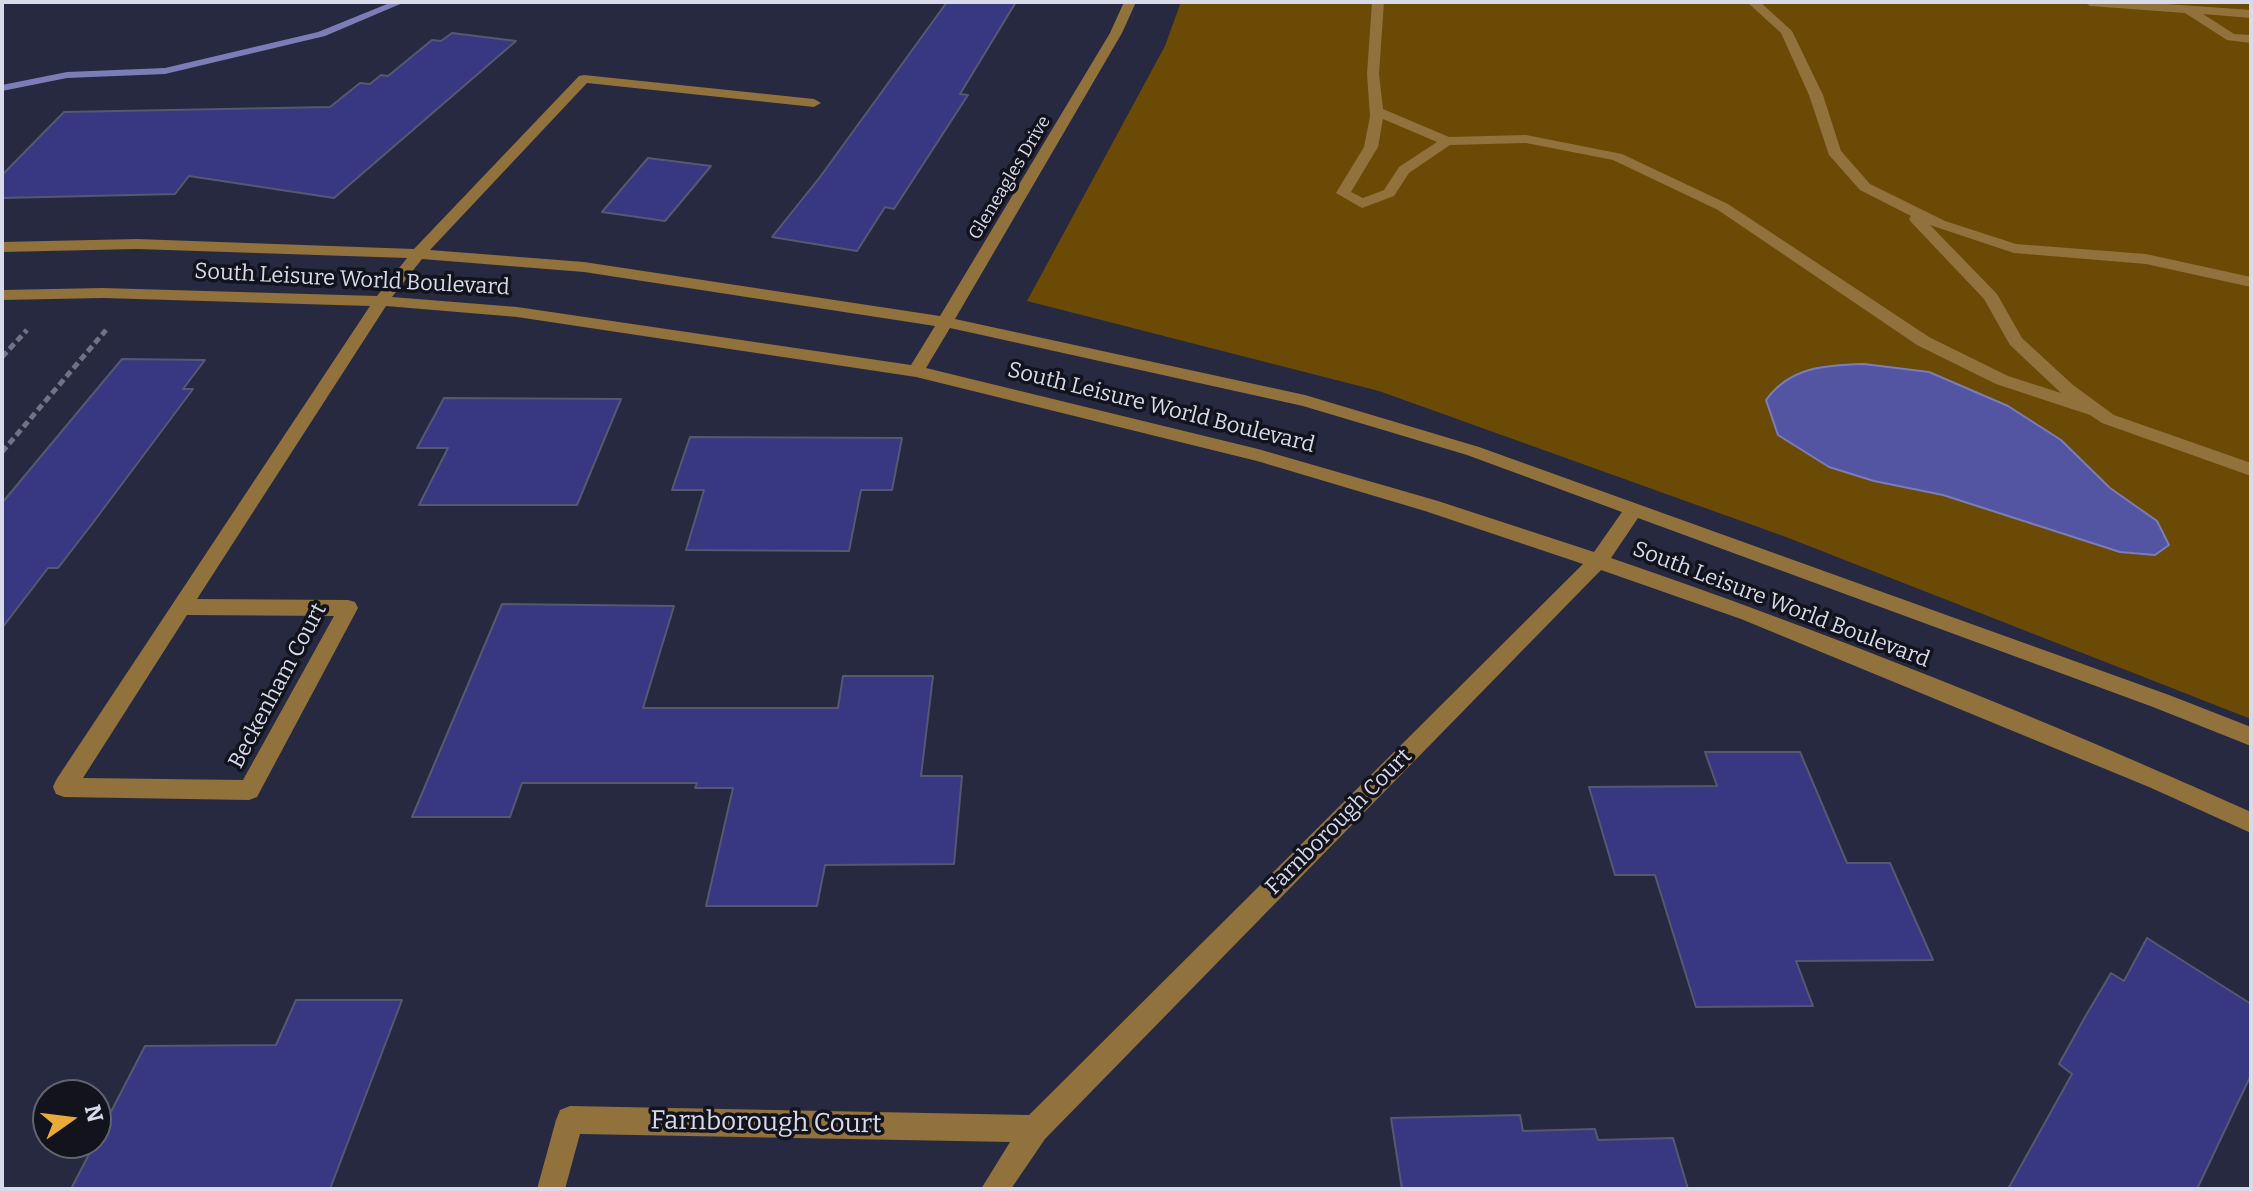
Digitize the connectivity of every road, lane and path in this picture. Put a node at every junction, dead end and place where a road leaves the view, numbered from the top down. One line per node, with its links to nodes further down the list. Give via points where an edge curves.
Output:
1 (1130, 2): 18 (street, Gleneagles Drive)
2 (1378, 2): 9 (street, via 1373,74)
3 (1753, 2): 11 (street, via 1786,31 1816,95 1834,152 1865,187)
4 (2090, 2): 5 (street)
5 (2187, 9): 6 (street); 7 (street, via 2231,37)
6 (2251, 14)
7 (2251, 39)
8 (814, 103): 13 (street, Beckenham Court, via 584,79)
9 (1377, 111): 10 (street); 10 (street, via 1371,147 1343,193 1362,204 1389,193 1404,170)
10 (1447, 141): 22 (street, via 1526,139 1617,157 1723,207 1923,341 2002,380)
11 (1898, 203): 14 (street, via 1940,224 2014,248 2146,259); 22 (street, via 1991,297 2016,341)
12 (2, 247): 13 (street, South Leisure World Boulevard, via 137,244)
13 (418, 254): 16 (street, Beckenham Court); 18 (street, South Leisure World Boulevard, via 584,267)
14 (2251, 282)
15 (2, 295): 16 (street, South Leisure World Boulevard)
16 (381, 301): 21 (street, South Leisure World Boulevard, via 517,312); 27 (street, Beckenham Court)
17 (36, 320): 20 (path)
18 (945, 322): 21 (street, Gleneagles Drive); 25 (street, South Leisure World Boulevard, via 1305,401 1473,451)
19 (106, 330): 23 (path)
20 (2, 357)
21 (916, 371): 26 (street, South Leisure World Boulevard, via 1258,455)
22 (2098, 411): 24 (street)
23 (2, 452)
24 (2251, 470)
25 (1635, 508): 26 (street, Farnborough Court); 28 (street, South Leisure World Boulevard)
26 (1598, 561): 29 (street, South Leisure World Boulevard, via 1762,619); 30 (street, Farnborough Court)
27 (183, 607): 27 (street, Beckenham Court, via 348,608 249,790 64,787)
28 (2251, 737)
29 (2251, 823)
30 (1035, 1129): 31 (street, Farnborough Court, via 570,1120); 32 (street, Farnborough Court)
31 (551, 1189)
32 (995, 1189)

